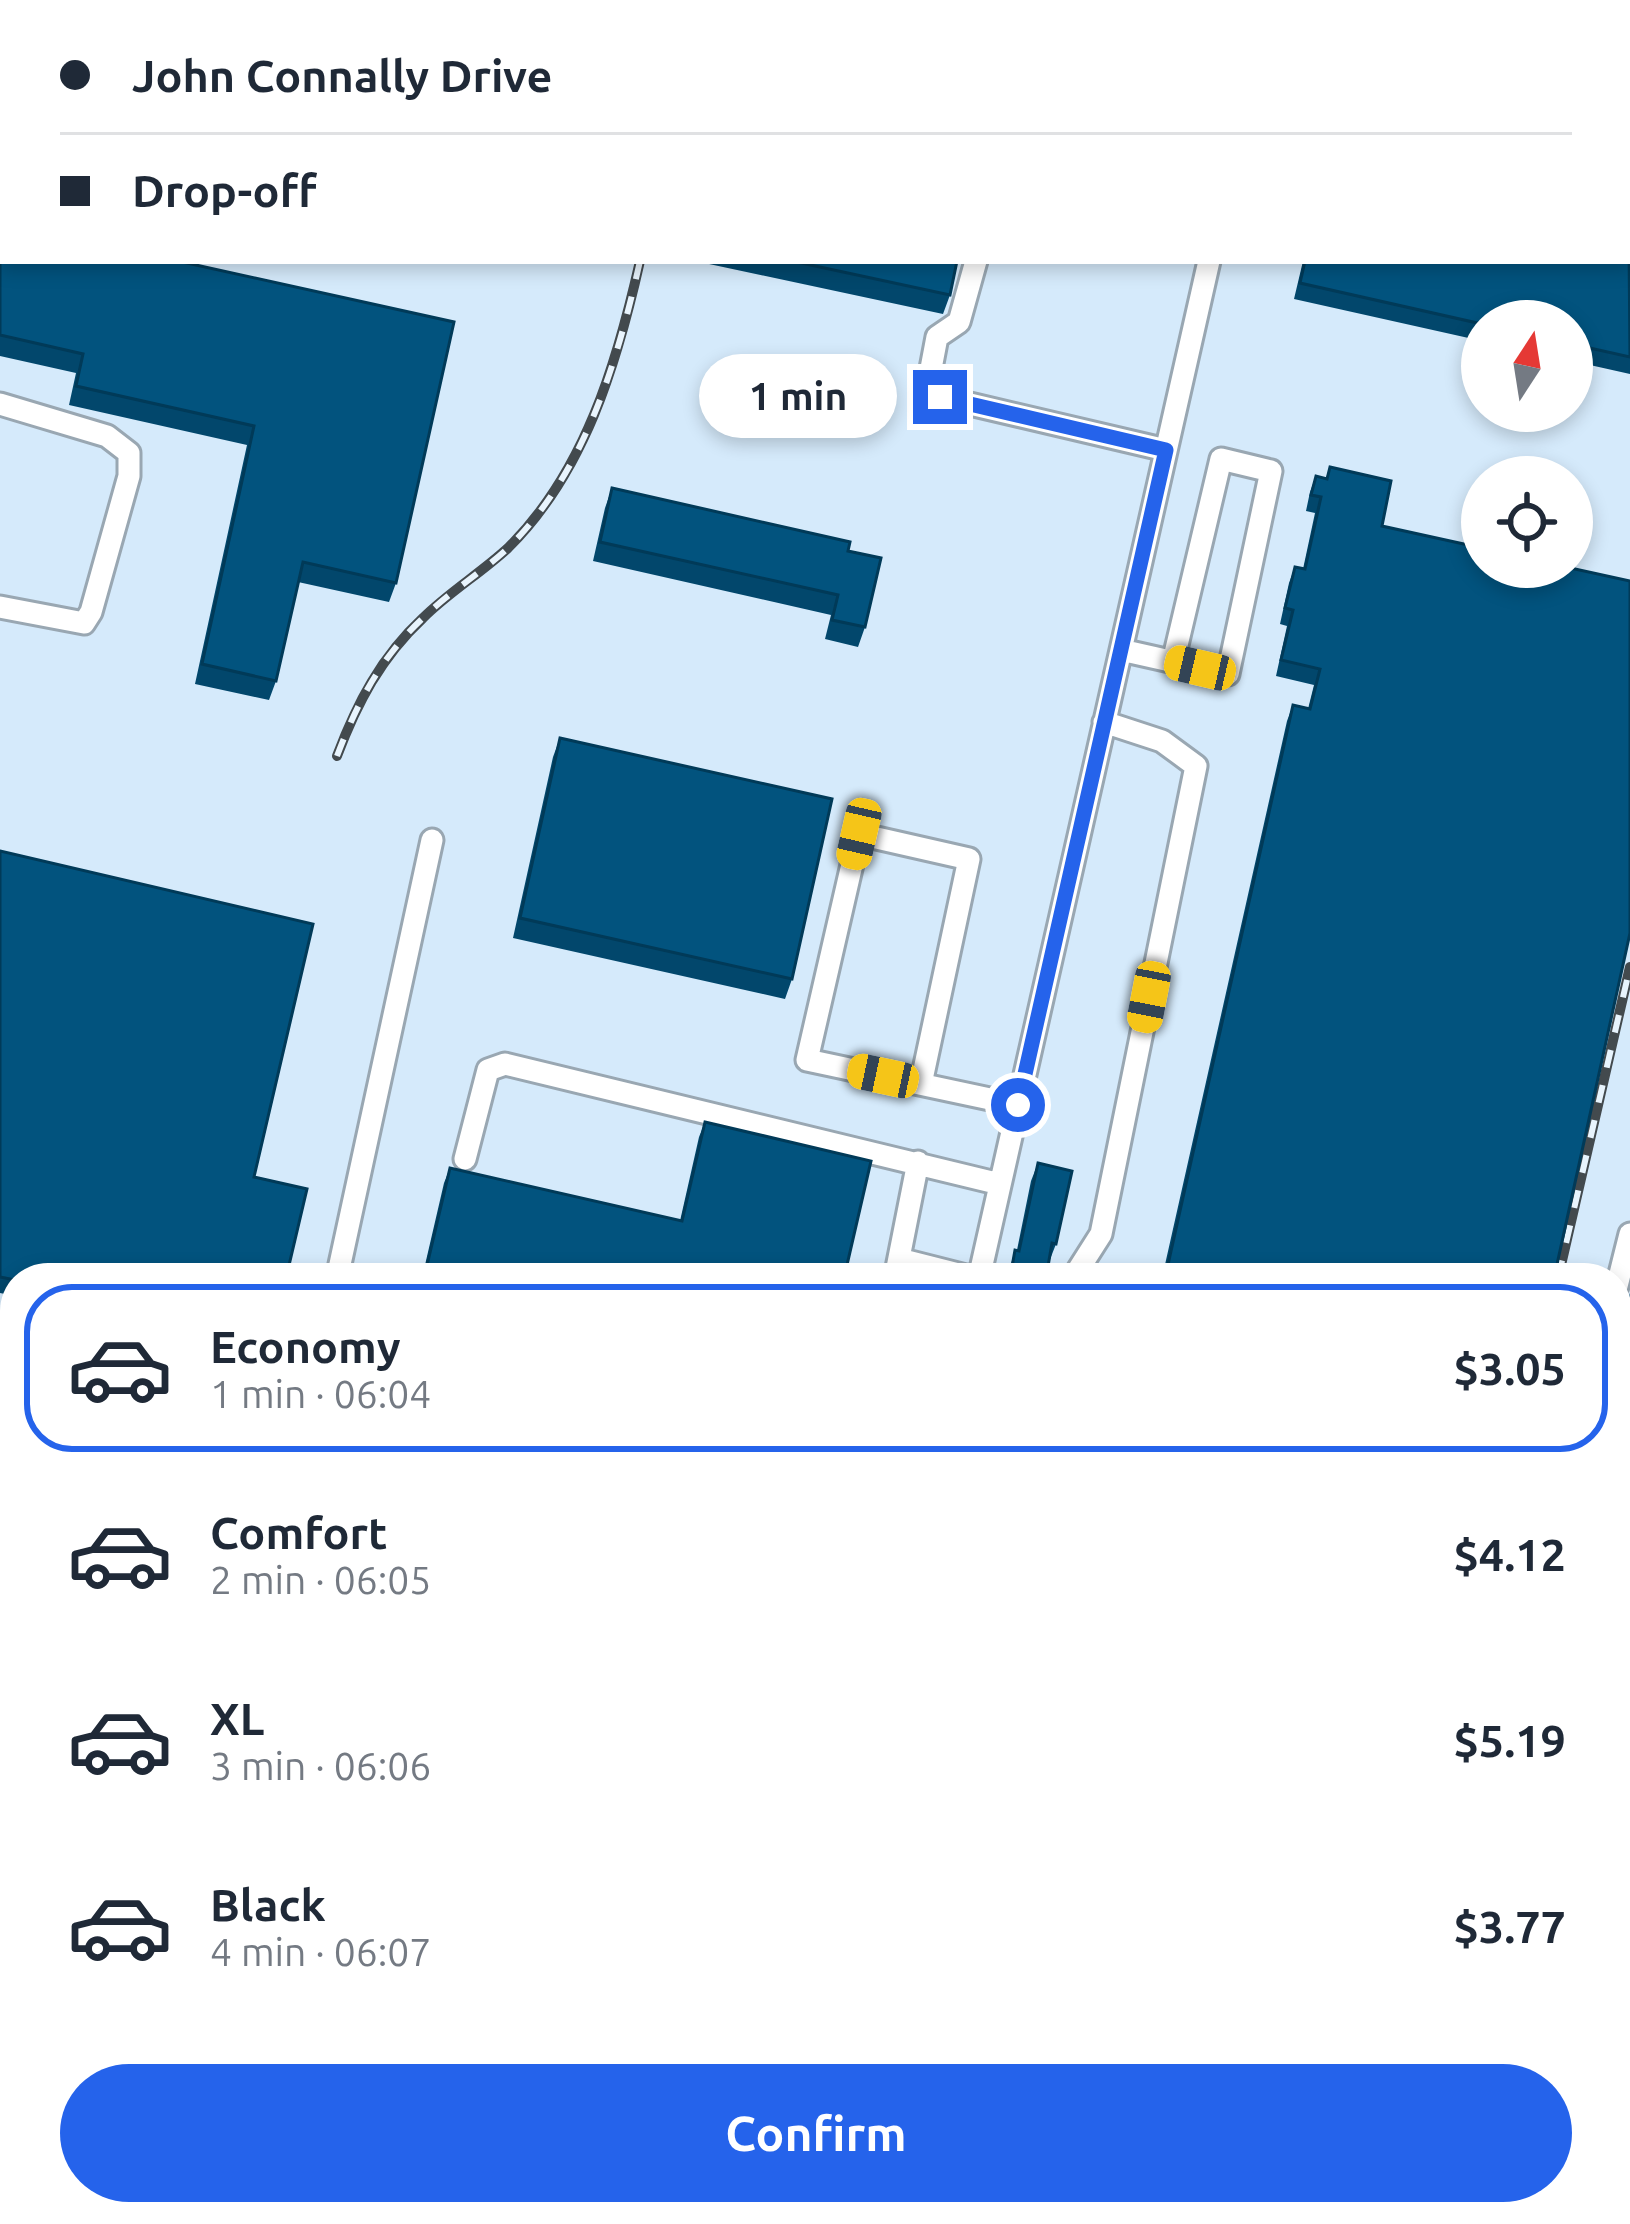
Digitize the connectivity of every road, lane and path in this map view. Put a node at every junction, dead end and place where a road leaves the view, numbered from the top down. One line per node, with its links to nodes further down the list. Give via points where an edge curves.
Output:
1 (975, 264): 4 (street, via 959,322 937,337 928,379 940,397)
2 (1207, 264): 4 (street)
3 (0, 404): 5 (street, via 106,436 129,453 84,623)
4 (1166, 450): 6 (street)
5 (0, 607)
6 (1120, 650): 7 (street); 8 (street)
7 (1173, 662): 7 (street, via 1221,459 1271,471 1228,674)
8 (1104, 722): 11 (street); 18 (street, via 1162,741 1196,766 1100,1234)
9 (432, 840): 15 (street)
10 (921, 1084): 10 (street, via 807,1060 859,834 969,859); 11 (street)
11 (1018, 1105): 14 (street)
12 (465, 1160): 13 (street, via 488,1070 505,1064)
13 (918, 1162): 14 (street); 16 (street)
14 (1000, 1184): 17 (street)
15 (340, 1263)
16 (898, 1263)
17 (980, 1263)
18 (1082, 1263)

